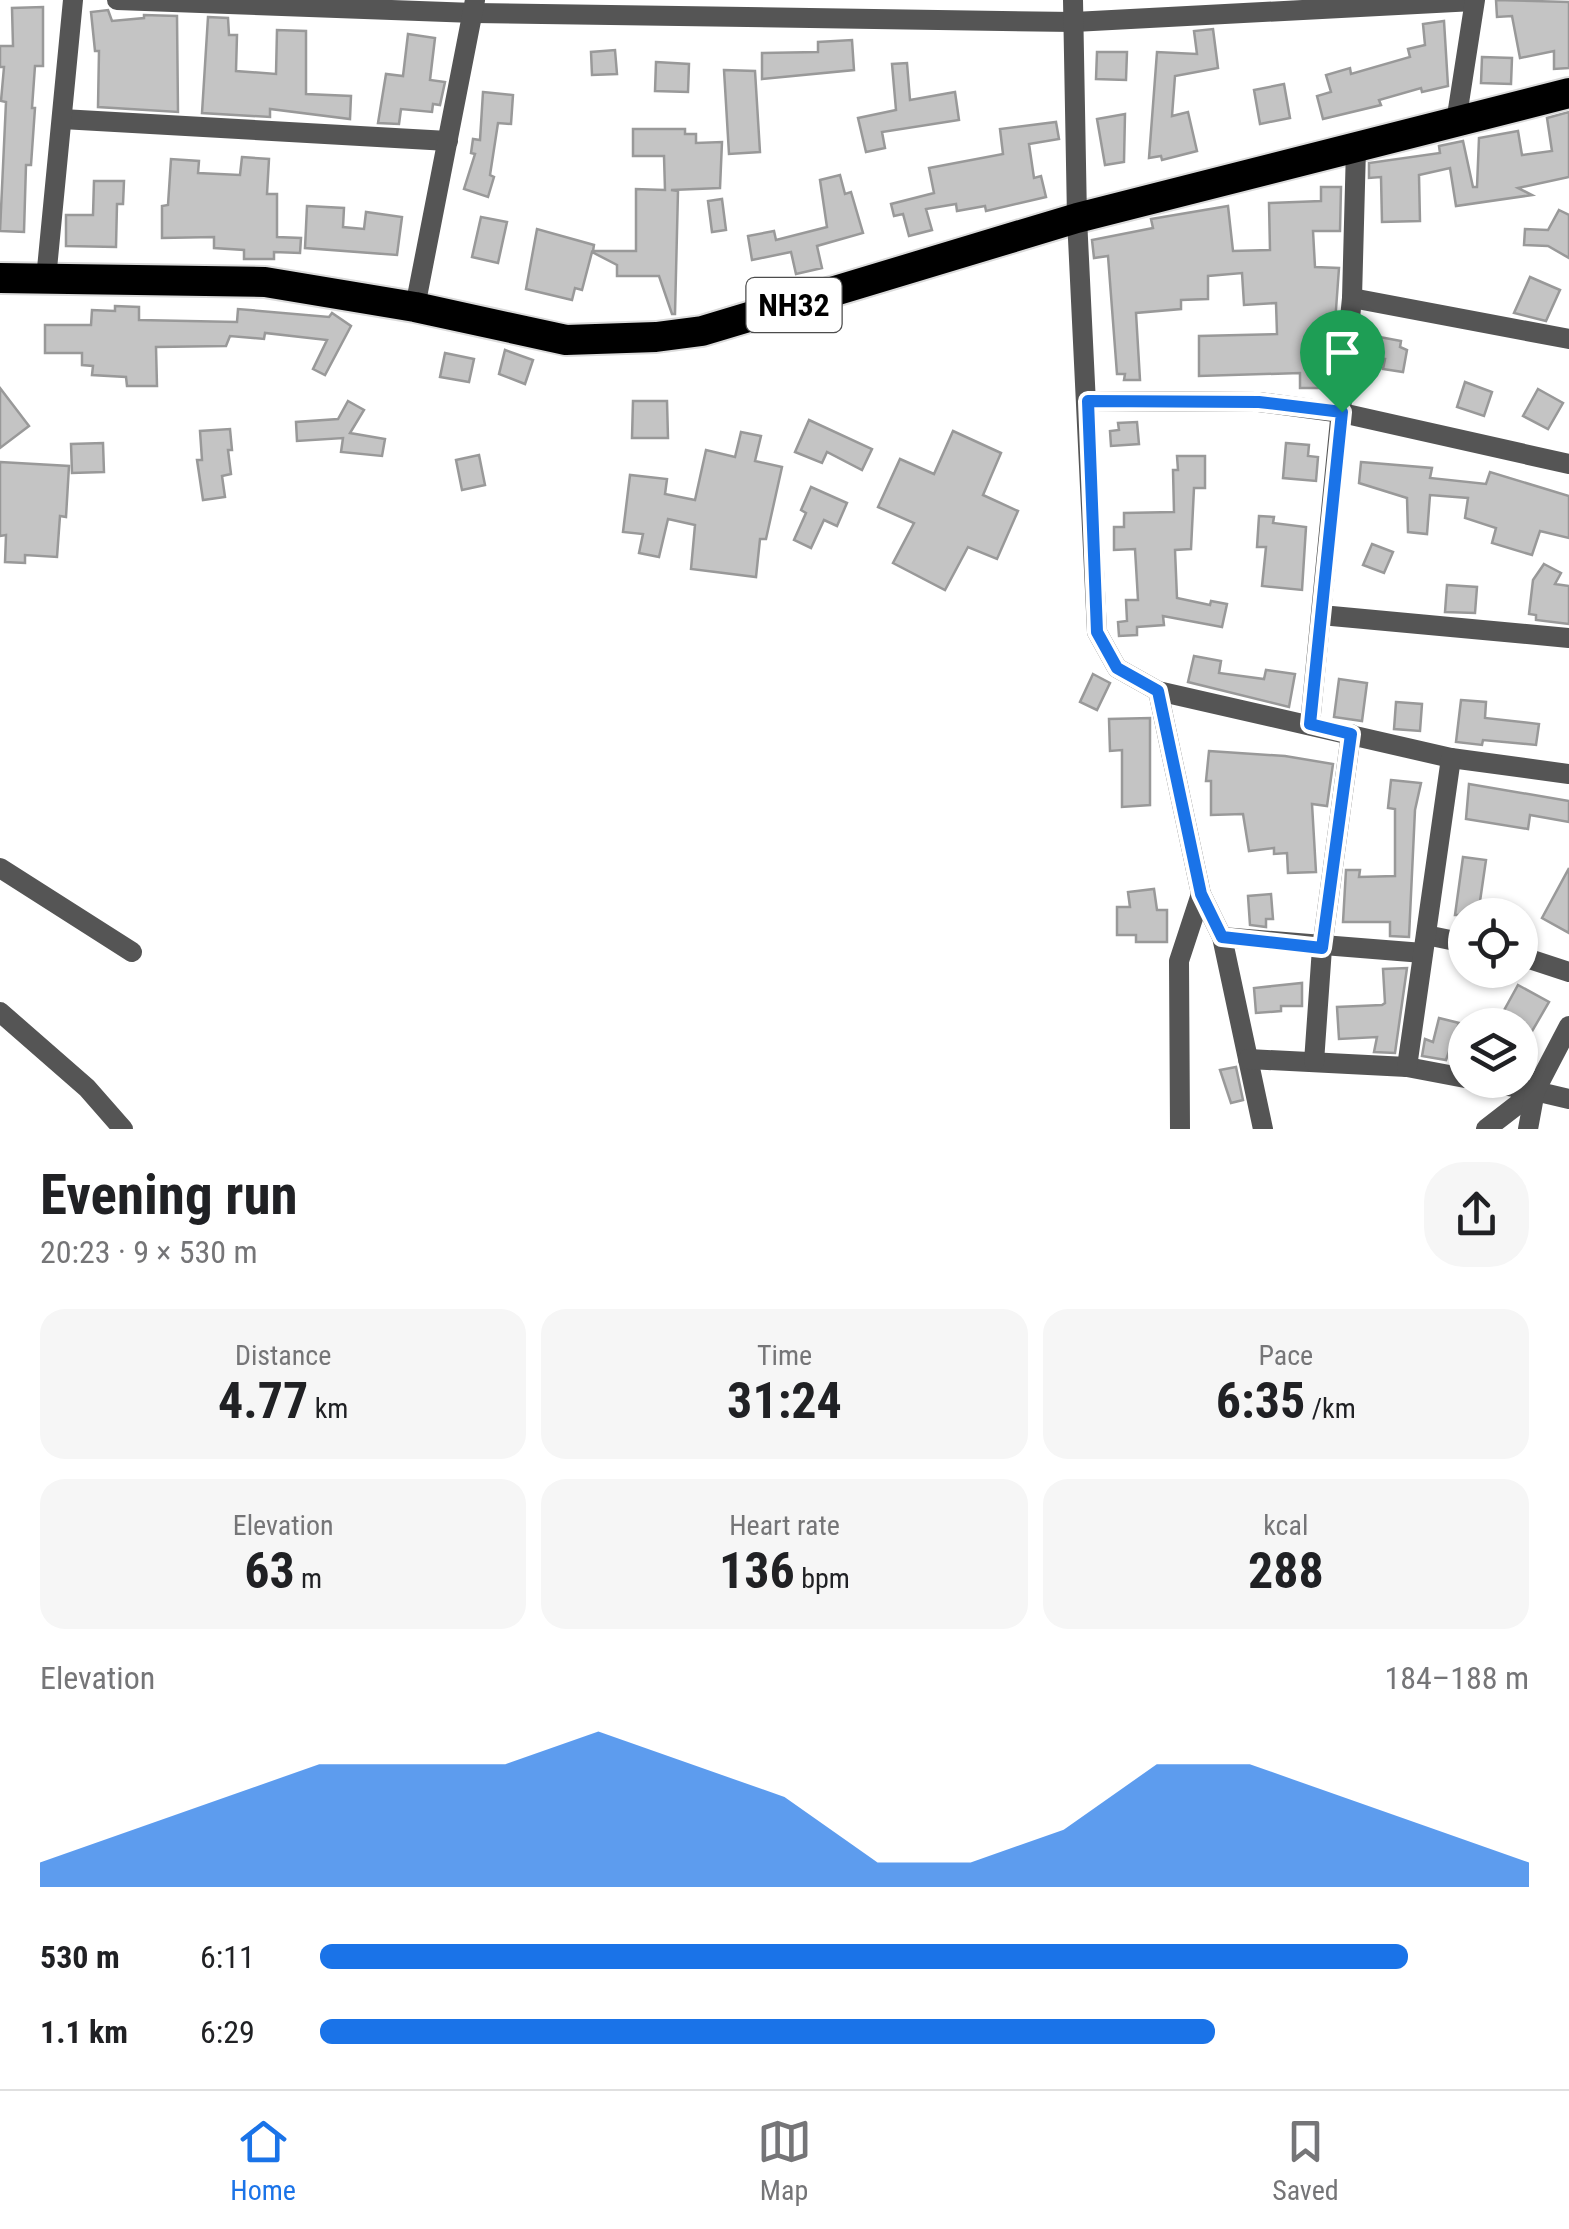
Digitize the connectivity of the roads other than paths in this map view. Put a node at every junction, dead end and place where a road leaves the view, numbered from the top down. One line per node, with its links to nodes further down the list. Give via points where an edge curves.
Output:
1 (73, 0): 8 (street)
2 (116, 0): 5 (street)
3 (1073, 0): 6 (street)
4 (1474, 0): 6 (street); 9 (street)
5 (474, 6): 6 (street); 10 (street)
6 (1074, 22): 12 (street)
7 (1569, 93): 9 (highway, NH32)
8 (62, 119): 10 (street); 14 (street)
9 (1456, 122): 11 (highway, NH32)
10 (448, 141): 16 (street)
11 (1356, 148): 12 (highway, NH32); 15 (street)
12 (1077, 218): 16 (highway, NH32, via 702,331 656,338 566,340); 18 (street)
13 (0, 278): 14 (highway, NH32)
14 (46, 279): 16 (highway, NH32, via 265,282)
15 (1352, 298): 17 (street); 19 (street)
16 (415, 307)
17 (1569, 340)
18 (1088, 401): 19 (street, via 1259,402); 23 (street, via 1097,632 1117,668)
19 (1342, 412): 20 (street); 21 (street)
20 (1569, 464)
21 (1321, 615): 22 (street); 24 (street)
22 (1569, 638)
23 (1158, 691): 24 (street); 29 (street)
24 (1310, 724): 25 (street)
25 (1351, 734): 26 (street); 33 (street)
26 (1451, 758): 27 (street); 32 (street)
27 (1569, 774)
28 (0, 868): 34 (street)
29 (1201, 894): 30 (street); 49 (street, via 1179,961)
30 (1222, 937): 33 (street); 39 (street)
31 (1448, 943): 32 (street)
32 (1424, 944): 33 (street); 41 (street)
33 (1322, 948): 40 (street)
34 (132, 952)
35 (1538, 962): 36 (street)
36 (1569, 972)
37 (0, 1012): 48 (street)
38 (1569, 1026): 43 (street)
39 (1248, 1058): 40 (street); 50 (street)
40 (1314, 1062): 41 (street)
41 (1406, 1067): 42 (street)
42 (1448, 1075)
43 (1538, 1086)
44 (1538, 1093): 47 (street)
45 (1527, 1098): 51 (street)
46 (1534, 1098): 52 (street)
47 (1569, 1098)
48 (123, 1129)
49 (1180, 1129)
50 (1263, 1129)
51 (1486, 1129)
52 (1528, 1129)

